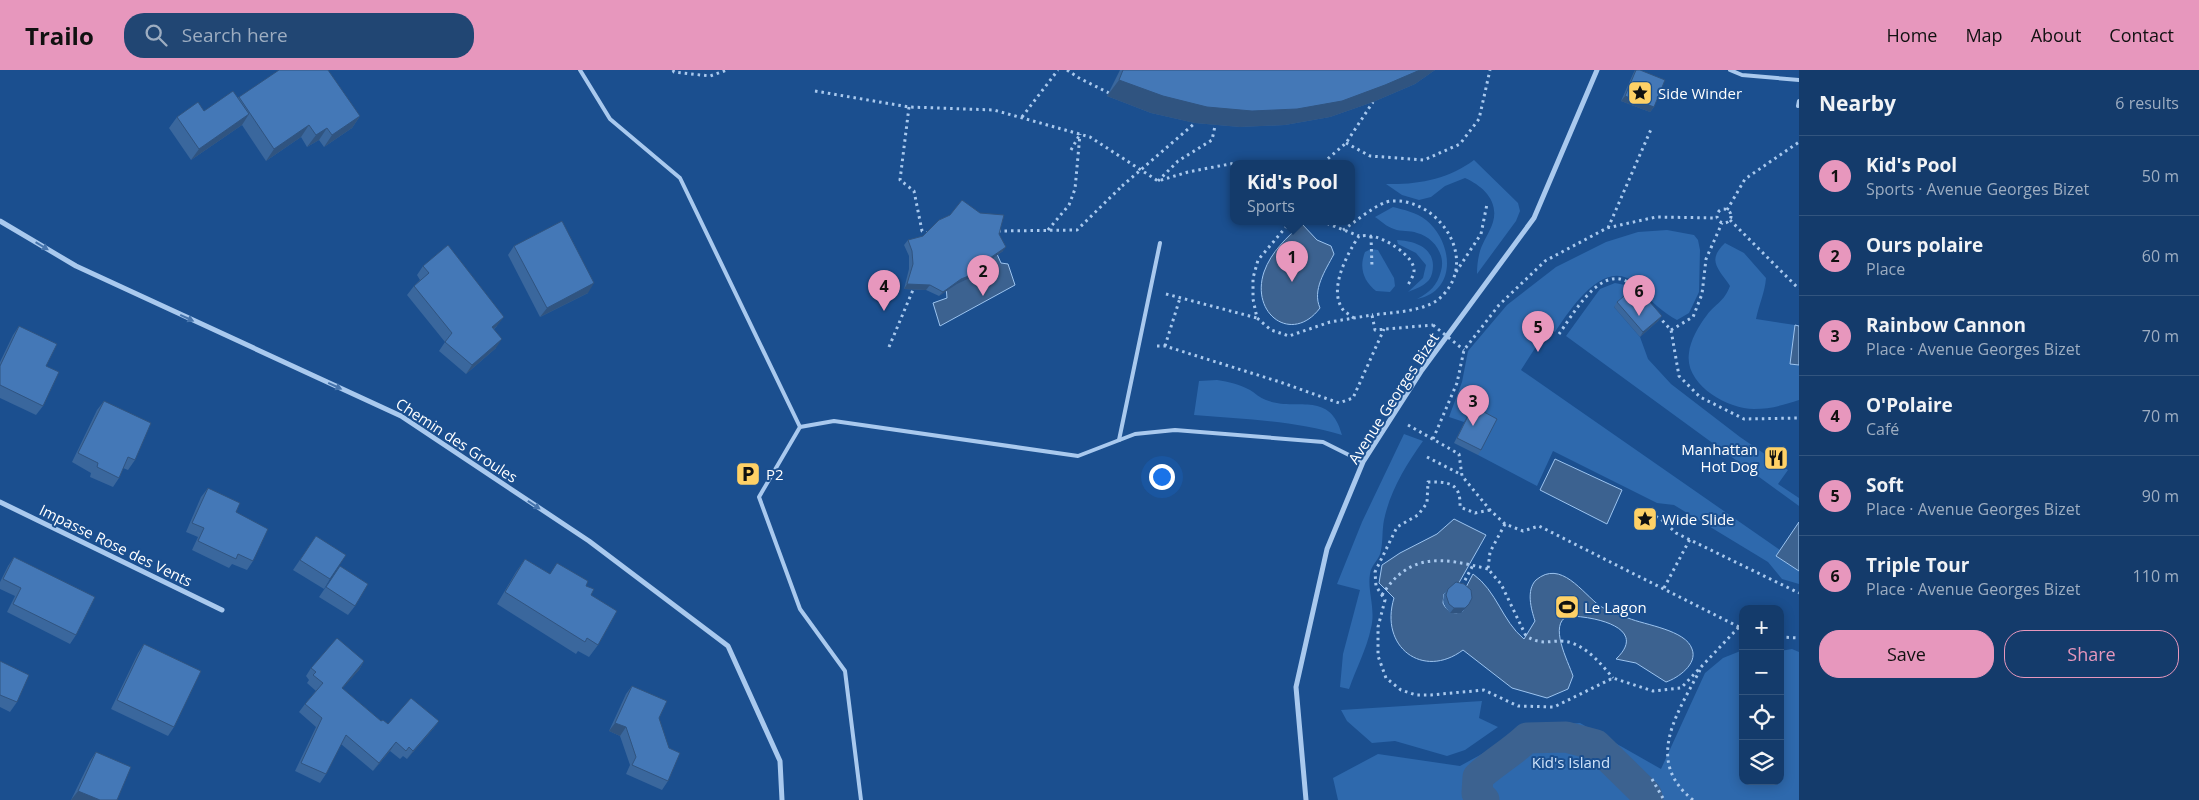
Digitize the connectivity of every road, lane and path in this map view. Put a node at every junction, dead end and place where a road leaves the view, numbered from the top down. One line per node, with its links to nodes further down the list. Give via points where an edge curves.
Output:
1 (580, 70): 64 (lane, via 610,119 680,178)
2 (673, 70): 3 (path, via 710,76)
3 (728, 70)
4 (1058, 70): 14 (path)
5 (1067, 70): 11 (path)
6 (1490, 70): 20 (path, via 1480,119 1460,144 1424,160 1370,156)
7 (1597, 70): 68 (street, Avenue Georges Bizet, via 1534,218 1422,370)
8 (1730, 70): 9 (lane, via 1742,75)
9 (1799, 80)
10 (815, 91): 13 (path)
11 (1109, 93)
12 (1373, 102): 20 (path)
13 (909, 107): 14 (path, via 994,110); 39 (path, via 900,180 914,190 922,231)
14 (1022, 117): 18 (path)
15 (1195, 124): 38 (path, bridge, via 1122,186 1077,230)
16 (1215, 126): 24 (path, via 1212,140 1178,161)
17 (1652, 127): 35 (path)
18 (1080, 134): 21 (path); 24 (path, via 1090,137); 38 (path, via 1075,189 1069,205)
19 (1799, 142): 26 (path, via 1745,179)
20 (1346, 144): 22 (path)
21 (1071, 150)
22 (1327, 160)
23 (1230, 164): 24 (path)
24 (1158, 181)
25 (1487, 204): 44 (path, via 1481,234)
26 (1727, 210): 27 (path, via 1719,212); 28 (path)
27 (1717, 218): 31 (path); 35 (path, via 1656,217)
28 (1730, 220): 31 (path); 47 (path)
29 (0, 221): 89 (street, Chemin des Groules, one-way to 89, via 76,266 401,416 589,542 728,646 780,761)
30 (1355, 222): 44 (path, via 1390,200 1430,211 1445,226 1456,246)
31 (1722, 223): 56 (path, via 1706,259 1702,294 1693,317)
32 (1288, 225): 53 (path, via 1258,260 1253,299)
33 (1331, 225): 37 (path)
34 (1350, 225): 37 (path)
35 (1607, 228): 61 (path, via 1545,261 1498,305)
36 (990, 230): 38 (path)
37 (1343, 230): 40 (path)
38 (1048, 231)
39 (935, 236)
40 (1359, 236): 41 (path); 54 (path, via 1342,264 1339,282 1339,299 1344,310)
41 (1371, 236): 43 (path); 46 (path, via 1383,239 1412,261 1414,271)
42 (1160, 243): 48 (lane)
43 (1372, 267)
44 (1456, 272): 52 (path, via 1444,294 1426,306)
45 (915, 284): 60 (path)
46 (1408, 286)
47 (1799, 289)
48 (1149, 292): 50 (path); 58 (lane)
49 (1639, 295): 57 (path, via 1626,281 1614,279 1598,285)
50 (1180, 298): 53 (path); 59 (path)
51 (1652, 309): 56 (path)
52 (1372, 315): 54 (path); 55 (path, via 1376,330)
53 (1257, 318): 54 (path, via 1271,330 1288,336)
54 (1354, 318)
55 (1384, 329): 59 (path, via 1353,398 1339,403); 61 (path, bridge, via 1433,325)
56 (1671, 330): 62 (path, via 1679,376 1700,397 1744,419)
57 (1559, 334)
58 (1139, 343): 59 (path); 66 (lane)
59 (1165, 346)
60 (889, 347)
61 (1464, 350): 65 (path, via 1457,383)
62 (1799, 418)
63 (1408, 424): 65 (path)
64 (800, 427): 66 (lane, via 834,421 1078,456); 90 (lane, via 759,498 800,609 845,671)
65 (1433, 438): 69 (path, via 1459,454)
66 (1119, 440): 68 (lane, via 1136,434 1175,430 1323,442)
67 (1427, 457): 69 (path)
68 (1363, 462): 91 (street, Avenue Georges Bizet, via 1327,548 1296,687)
69 (1462, 476): 71 (path)
70 (0, 502): 81 (street, Impasse Rose des Vents)
71 (1490, 510): 73 (path); 80 (path, via 1475,513 1460,507 1453,485 1428,482 1427,503 1418,515 1397,527 1375,572 1376,586)
72 (1650, 514): 74 (path)
73 (1505, 524): 76 (path, via 1490,552); 78 (path, via 1523,531 1539,526)
74 (1690, 539): 78 (path); 79 (path)
75 (1473, 566): 76 (path); 77 (path); 80 (path, via 1438,560 1418,563 1395,577)
76 (1488, 569): 87 (path, via 1501,584 1526,636 1542,642 1572,642 1594,656)
77 (1461, 588)
78 (1664, 588): 82 (path)
79 (1799, 593)
80 (1382, 595): 87 (path, via 1385,600 1378,627 1378,656 1386,678 1401,690 1431,696 1484,690 1518,706 1554,707)
81 (222, 610)
82 (1739, 627)
83 (1739, 630): 86 (path)
84 (1784, 637): 85 (path)
85 (1799, 638)
86 (1701, 666): 87 (path, via 1681,688 1654,691); 93 (path, via 1674,719 1666,749 1668,766 1680,789)
87 (1613, 678)
88 (1652, 779): 92 (path)
89 (782, 800)
90 (861, 800)
91 (1306, 800)
92 (1664, 800)
93 (1693, 800)

